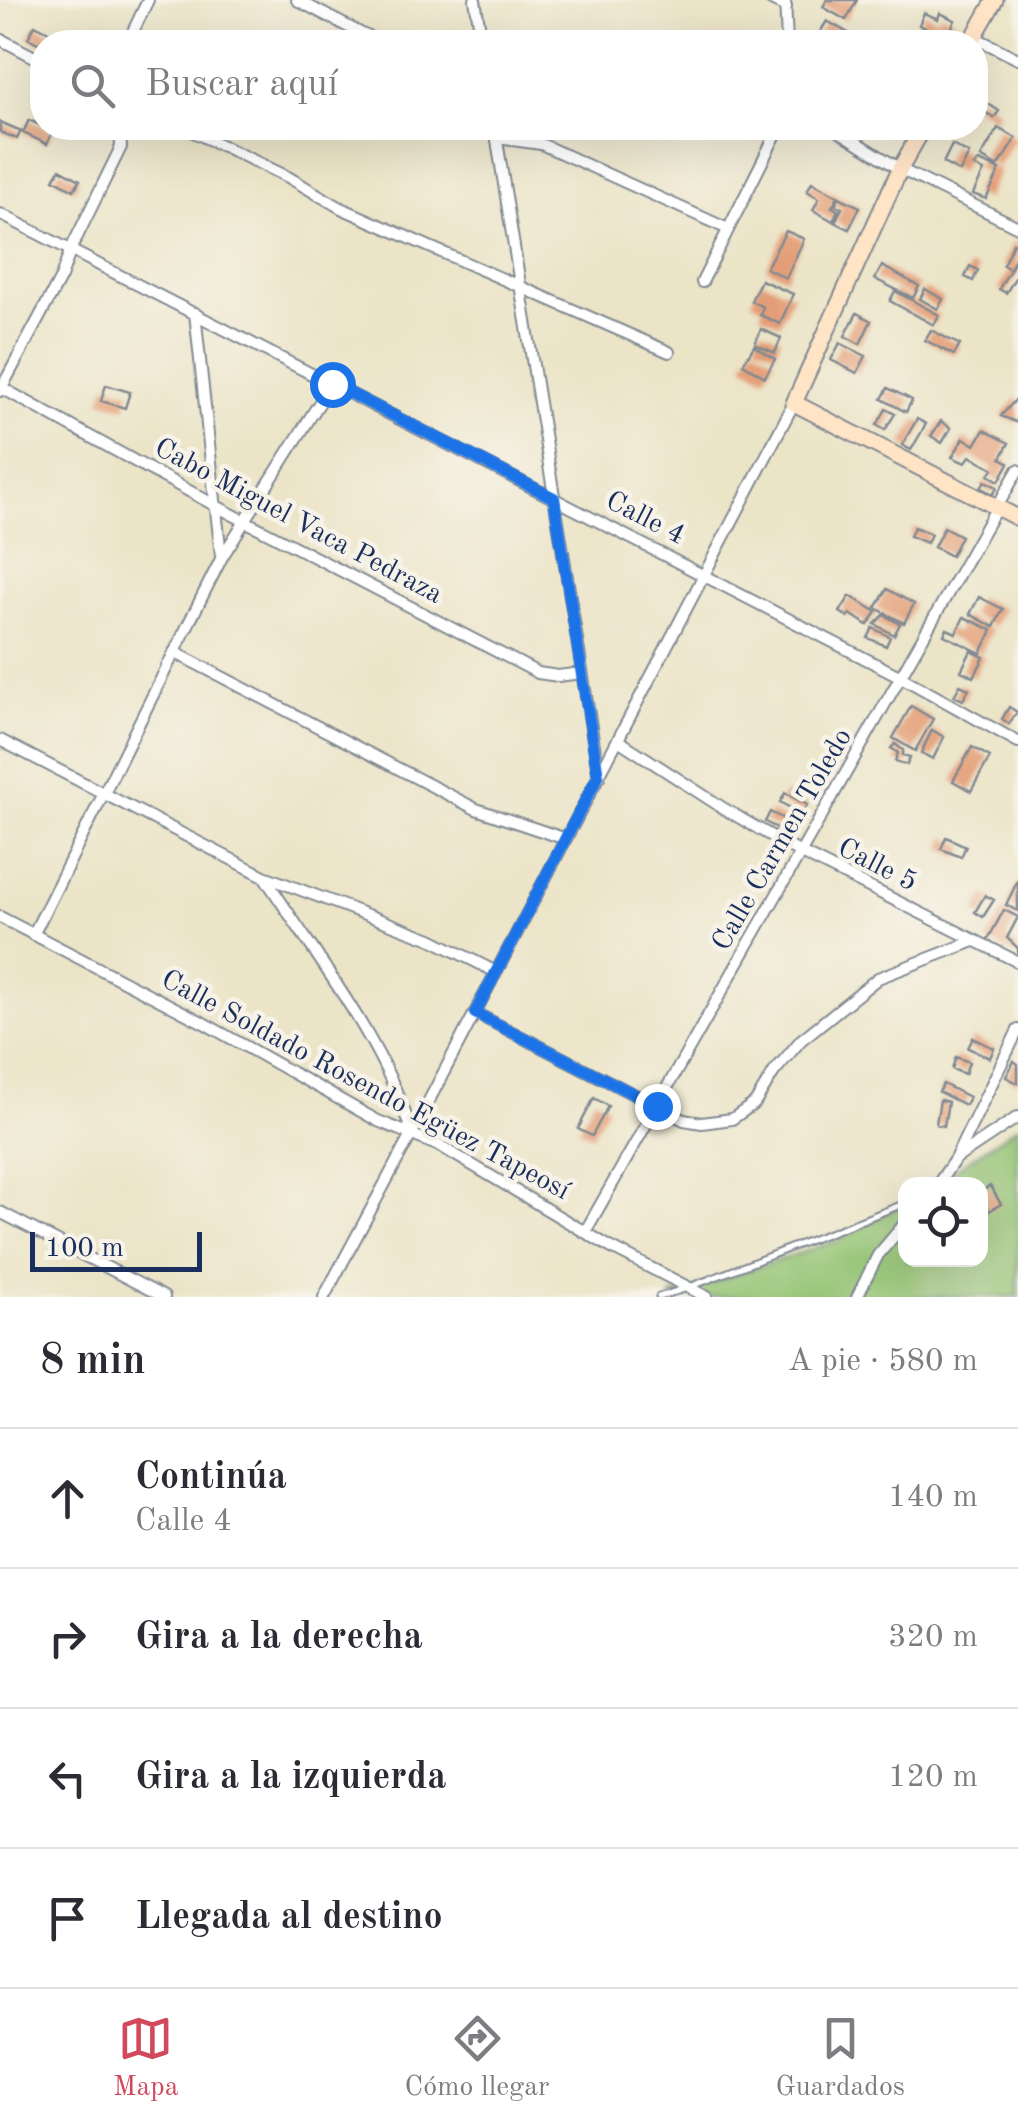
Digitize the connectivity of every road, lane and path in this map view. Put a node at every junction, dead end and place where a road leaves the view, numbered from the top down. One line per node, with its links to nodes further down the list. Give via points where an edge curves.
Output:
1 (148, 0): 7 (street)
2 (297, 0): 8 (street)
3 (475, 0): 9 (street)
4 (771, 0): 6 (street)
5 (994, 0): 11 (main road)
6 (786, 3): 10 (street)
7 (134, 30)
8 (353, 30)
9 (480, 30)
10 (787, 30)
11 (978, 30)
12 (0, 39): 14 (street)
13 (988, 47): 15 (street)
14 (30, 55)
15 (1018, 59)
16 (121, 140): 27 (street)
17 (209, 140): 29 (street, via 340,208)
18 (497, 140): 29 (street)
19 (525, 140): 26 (street)
20 (773, 140): 26 (street)
21 (853, 140): 23 (street)
22 (916, 140): 23 (main road)
23 (900, 169): 25 (street); 34 (main road)
24 (0, 214): 27 (street, Calle 4)
25 (1018, 227)
26 (728, 228): 28 (street)
27 (71, 249): 30 (street, Calle 4); 33 (street)
28 (702, 282)
29 (520, 286): 31 (street); 36 (street)
30 (195, 313): 32 (street, Calle 4); 38 (street)
31 (669, 352)
32 (332, 384): 36 (street, Calle 4); 40 (street)
33 (0, 389): 38 (street, Cabo Miguel Vaca Pedraza)
34 (794, 403): 37 (main road); 42 (street)
35 (1018, 470): 37 (street, Calle Carmen Toledo)
36 (554, 498): 42 (street, Calle 4); 44 (street)
37 (998, 506): 39 (main road); 45 (street, Calle Carmen Toledo)
38 (218, 507): 40 (street, Cabo Miguel Vaca Pedraza); 41 (street)
39 (1018, 518)
40 (245, 521): 41 (street); 44 (street, Cabo Miguel Vaca Pedraza, via 538,672)
41 (222, 557): 43 (street)
42 (704, 575): 45 (street, Calle 4); 47 (street)
43 (174, 652): 50 (street); 51 (street, via 476,809)
44 (582, 673): 49 (street)
45 (902, 677): 48 (street, Calle 4); 52 (street, Calle Carmen Toledo)
46 (0, 740): 50 (street)
47 (618, 740): 49 (street); 52 (street, Calle 5)
48 (1018, 742)
49 (598, 776): 51 (street)
50 (104, 794): 53 (street); 55 (street)
51 (566, 839): 58 (street)
52 (800, 852): 56 (street, Calle 5); 61 (street, Calle Carmen Toledo)
53 (264, 876): 58 (street, via 431,939); 63 (street, via 351,1004)
54 (0, 917): 55 (street, Calle Soldado Rosendo Egüez Tapeosí)
55 (33, 935): 63 (street, Calle Soldado Rosendo Egüez Tapeosí, via 378,1121)
56 (974, 941): 57 (street, Calle 5); 61 (street, via 878,978 800,1040 755,1104 732,1119 684,1120)
57 (1018, 962)
58 (496, 972): 59 (street)
59 (475, 1013): 61 (street); 63 (street)
60 (1018, 1030): 64 (street)
61 (657, 1106): 69 (street, Calle Carmen Toledo)
62 (1018, 1117): 64 (street)
63 (412, 1133): 69 (street, Calle Soldado Rosendo Egüez Tapeosí); 72 (street)
64 (955, 1160): 65 (street)
65 (943, 1177)
66 (898, 1206): 70 (lane)
67 (0, 1212): 71 (street)
68 (898, 1231): 75 (street)
69 (585, 1232): 70 (street, Calle Soldado Rosendo Egüez Tapeosí)
70 (688, 1288): 73 (lane); 74 (street, Calle Soldado Rosendo Egüez Tapeosí)
71 (164, 1297)
72 (324, 1297)
73 (659, 1297)
74 (707, 1297)
75 (857, 1297)

